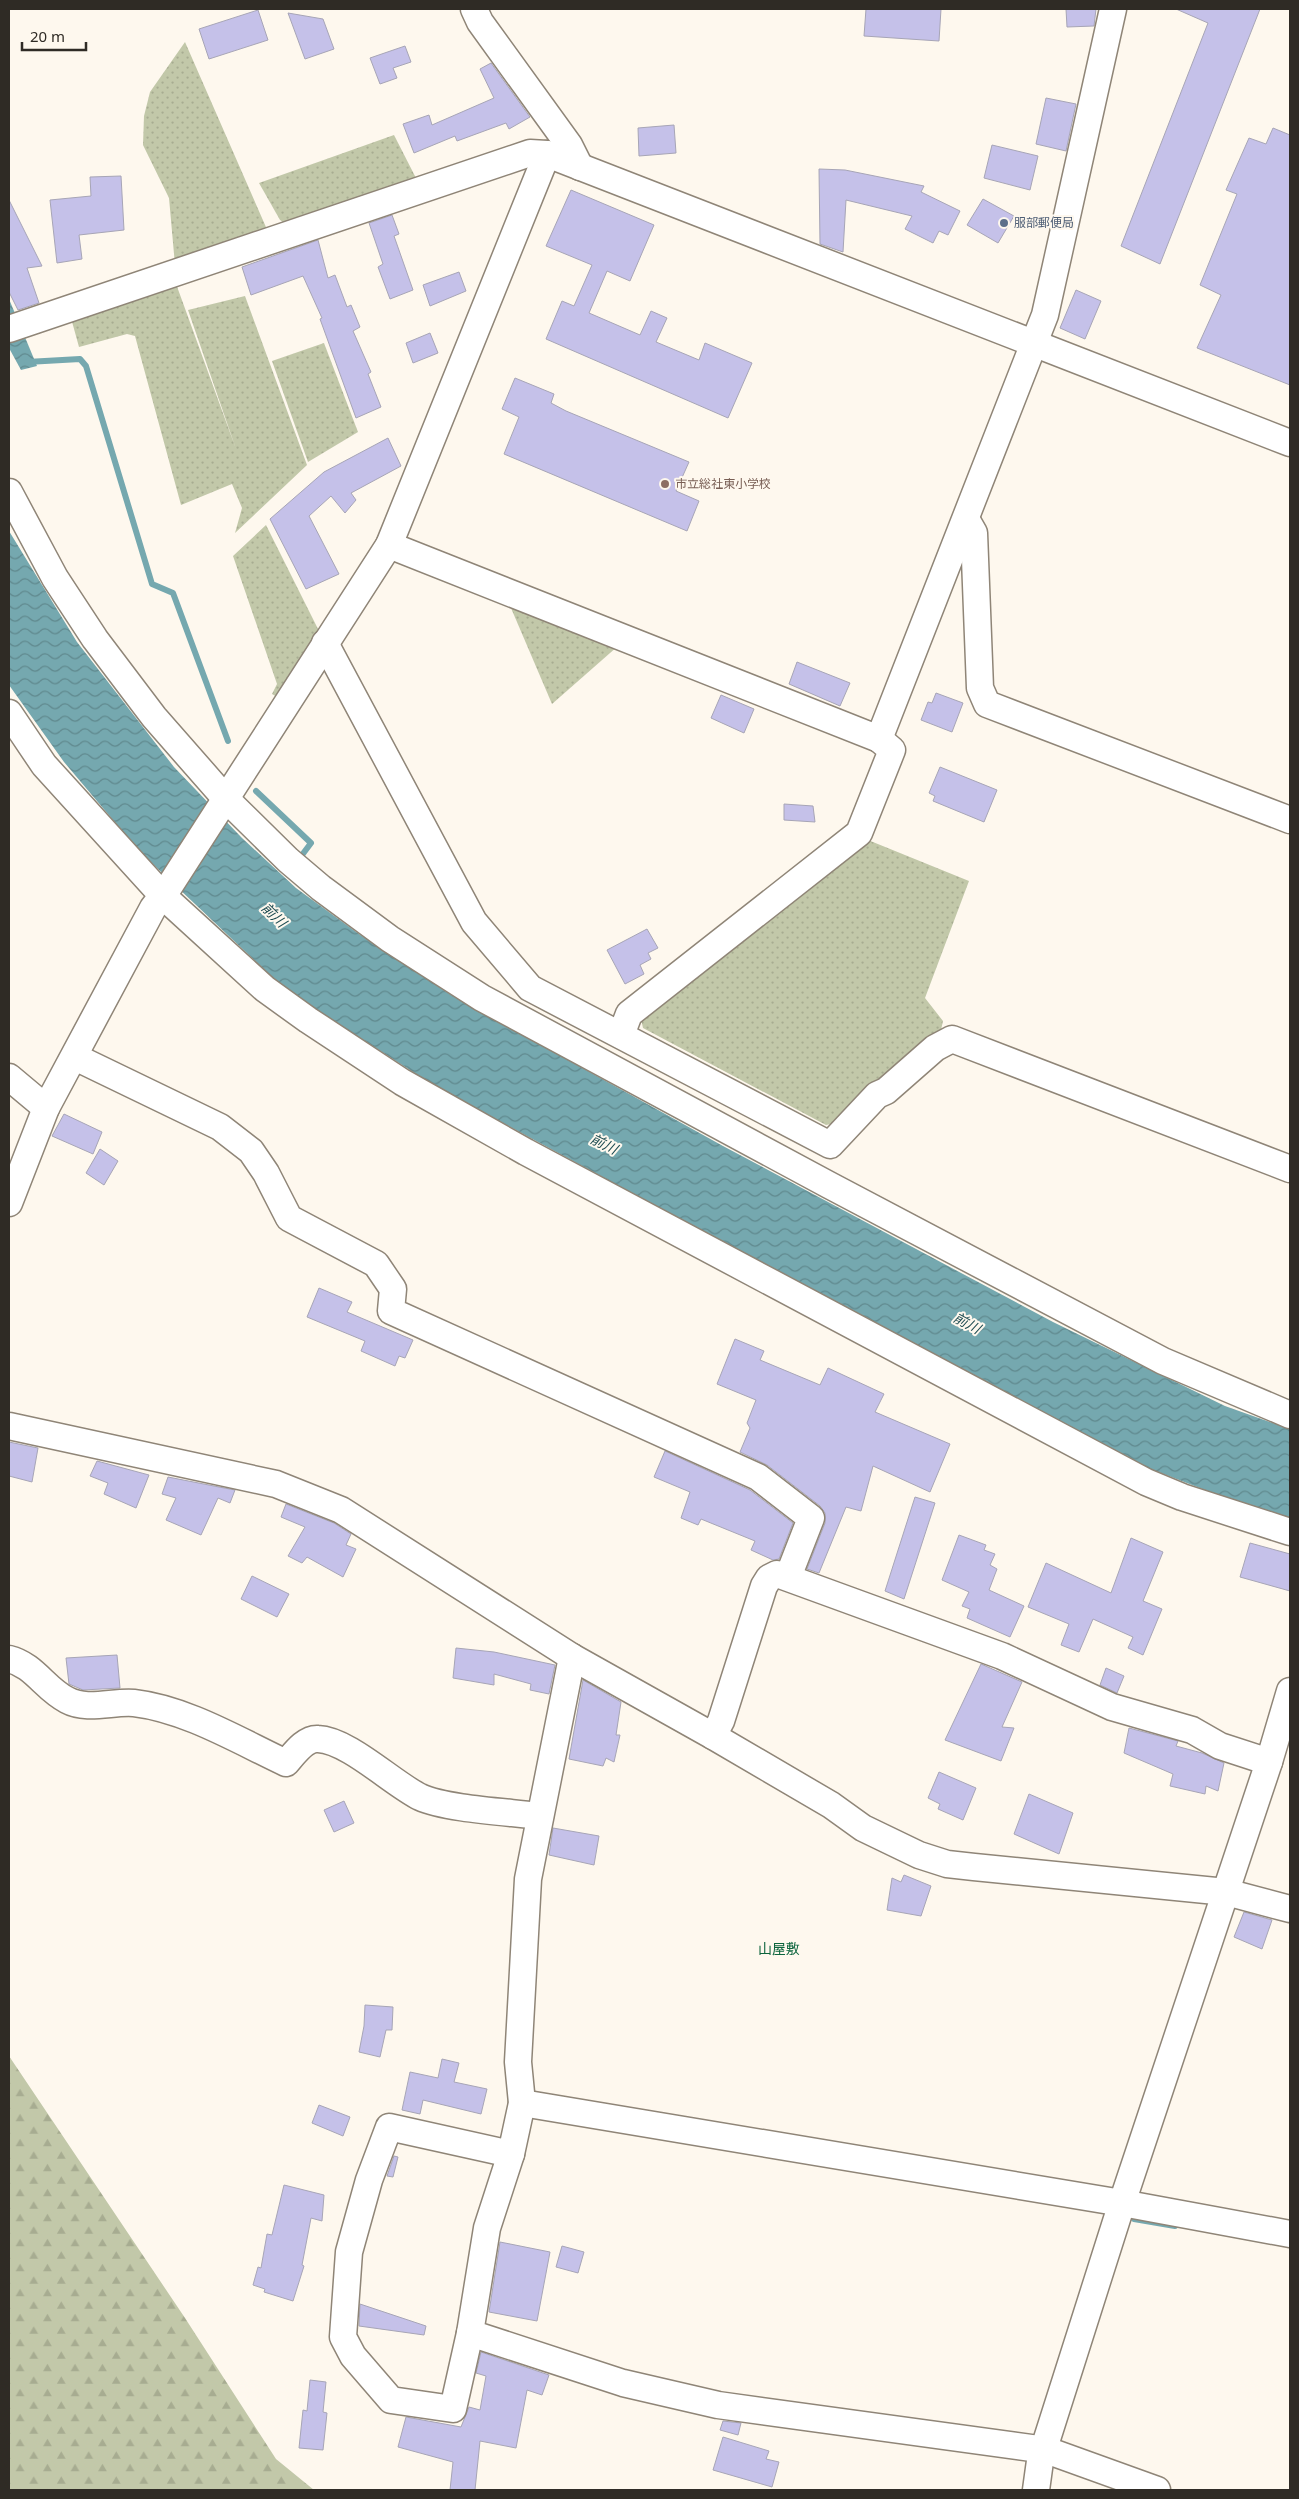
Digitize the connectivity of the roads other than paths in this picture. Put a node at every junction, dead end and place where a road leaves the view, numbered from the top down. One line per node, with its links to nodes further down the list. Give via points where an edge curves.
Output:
1 (474, 9): 4 (street, via 480,22 569,145)
2 (1113, 9): 6 (street, via 1045,315)
3 (547, 154): 4 (street); 5 (street, via 530,153); 10 (street)
4 (580, 167): 6 (street)
5 (18, 326)
6 (1035, 344): 7 (street); 9 (street)
7 (1290, 443)
8 (9, 492): 14 (street, via 55,578 95,639)
9 (966, 519): 13 (street); 15 (street, via 974,533 980,688 987,704)
10 (389, 545): 11 (street); 13 (street)
11 (325, 643): 14 (street); 17 (street, via 474,922 530,988)
12 (9, 714): 16 (street, via 44,764)
13 (879, 739): 17 (street, via 892,750 859,833 629,1014)
14 (223, 801): 16 (street); 23 (street, via 321,888 390,939 482,998 1163,1361)
15 (1290, 820)
16 (165, 893): 18 (street, via 153,908); 25 (street, via 265,989 402,1082 509,1143 1146,1482)
17 (621, 1036): 21 (street, via 830,1145 877,1095 886,1092 936,1048 952,1040)
18 (75, 1056): 20 (street); 26 (street, via 220,1127 236,1138 251,1151 266,1173 289,1218 376,1264 393,1289 392,1312 758,1477 811,1518)
19 (9, 1077): 20 (street)
20 (46, 1108): 22 (street)
21 (1290, 1169)
22 (9, 1203)
23 (1290, 1415)
24 (9, 1426): 27 (street, via 276,1484 341,1510)
25 (1290, 1532)
26 (788, 1577): 31 (street, via 777,1574 764,1586); 32 (street, via 1002,1656 1112,1707 1192,1730 1220,1746)
27 (572, 1657): 31 (street); 33 (street)
28 (9, 1659): 33 (street, via 21,1662 67,1700 95,1705 134,1703 171,1712 286,1763 305,1743 317,1738 335,1742 421,1797 441,1803)
29 (1290, 1691): 30 (street)
30 (1284, 1732): 32 (street)
31 (713, 1736): 34 (street, via 831,1805 863,1828 919,1855 947,1864)
32 (1269, 1762): 34 (street)
33 (540, 1816): 36 (street, via 528,1889 518,2062)
34 (1226, 1892): 35 (street); 38 (street)
35 (1290, 1909)
36 (522, 2103): 37 (street); 38 (street)
37 (511, 2154): 40 (street, via 487,2228); 40 (street, via 389,2127 369,2180 349,2252 343,2337 353,2356 391,2400 453,2409)
38 (1122, 2203): 39 (street); 41 (street)
39 (1290, 2234)
40 (470, 2333): 41 (street, via 623,2383 718,2405)
41 (1046, 2450): 42 (street, via 1040,2461); 43 (street)
42 (1036, 2490)
43 (1157, 2490)

